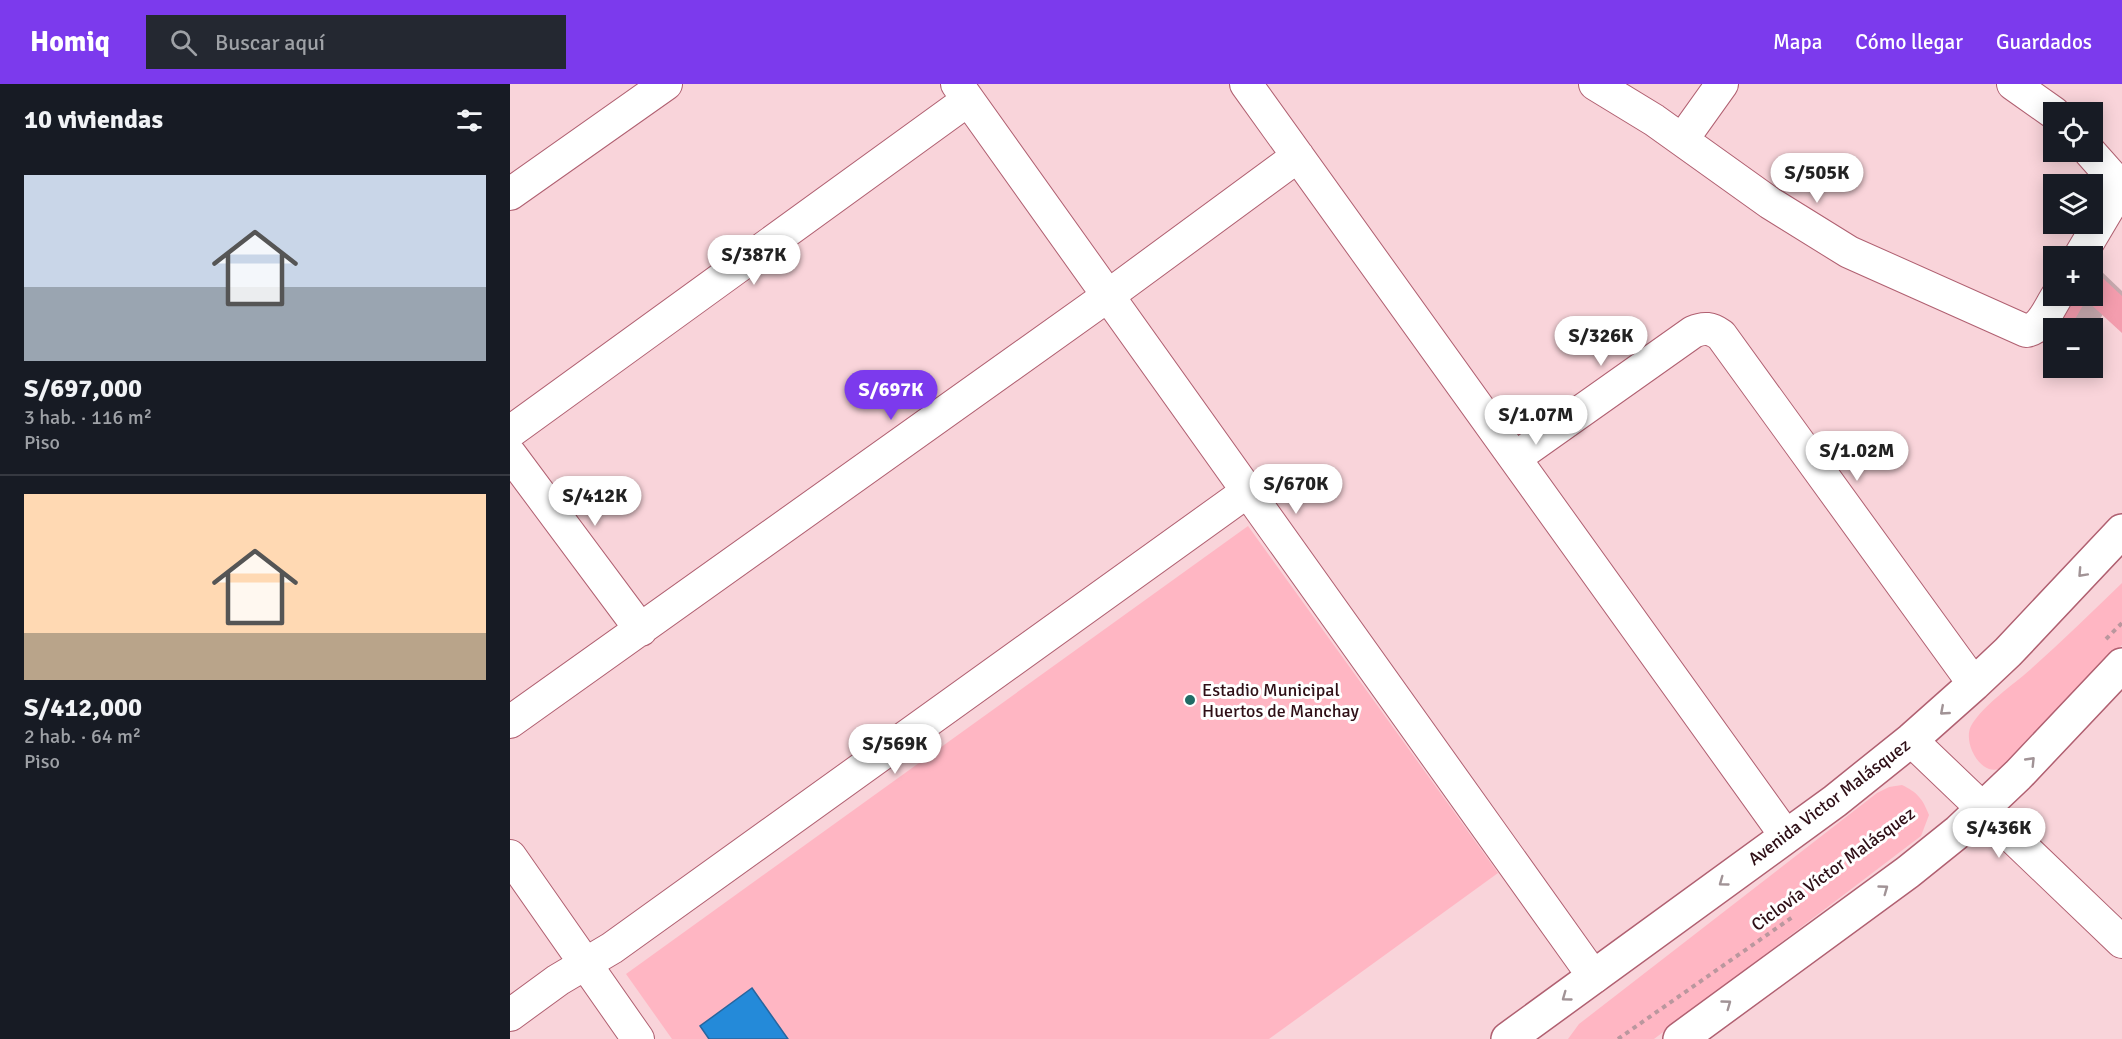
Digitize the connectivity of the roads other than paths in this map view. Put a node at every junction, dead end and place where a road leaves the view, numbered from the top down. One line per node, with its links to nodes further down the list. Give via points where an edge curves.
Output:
1 (666, 84): 12 (street)
2 (1246, 84): 9 (street)
3 (1595, 84): 8 (street)
4 (1722, 84): 8 (street)
5 (2013, 84): 7 (street)
6 (962, 92): 14 (street); 16 (street)
7 (2043, 105)
8 (1682, 140): 15 (street, via 1770,203 1849,252 2026,331 2038,326)
9 (1298, 156): 14 (street); 18 (street)
10 (2099, 162): 11 (street)
11 (2121, 186): 13 (street)
12 (510, 194)
13 (2086, 246)
14 (1109, 295): 19 (street); 21 (street)
15 (2051, 306)
16 (510, 432)
17 (510, 454): 21 (street)
18 (1515, 459): 23 (street, via 1693,332 1715,331); 27 (street)
19 (1248, 491): 30 (street, via 612,948); 31 (street)
20 (2122, 531): 23 (main road, Avenida Victor Malásquez, one-way to 23)
21 (641, 630): 24 (street)
22 (2114, 652): 26 (main road, one-way to 22)
23 (1974, 684): 25 (main road, Avenida Victor Malásquez, one-way to 25)
24 (510, 722)
25 (1911, 740): 26 (street); 27 (main road, Avenida Victor Malásquez)
26 (1983, 809): 29 (street); 35 (main road, one-way to 26, via 1934,852)
27 (1786, 836): 31 (main road, Avenida Victor Malásquez, one-way to 31)
28 (510, 856): 30 (street)
29 (2122, 942)
30 (585, 963): 32 (street); 34 (street)
31 (1594, 977): 33 (main road, Avenida Victor Malásquez, one-way to 33)
32 (510, 1015)
33 (1513, 1038)
34 (638, 1039)
35 (1680, 1039)

